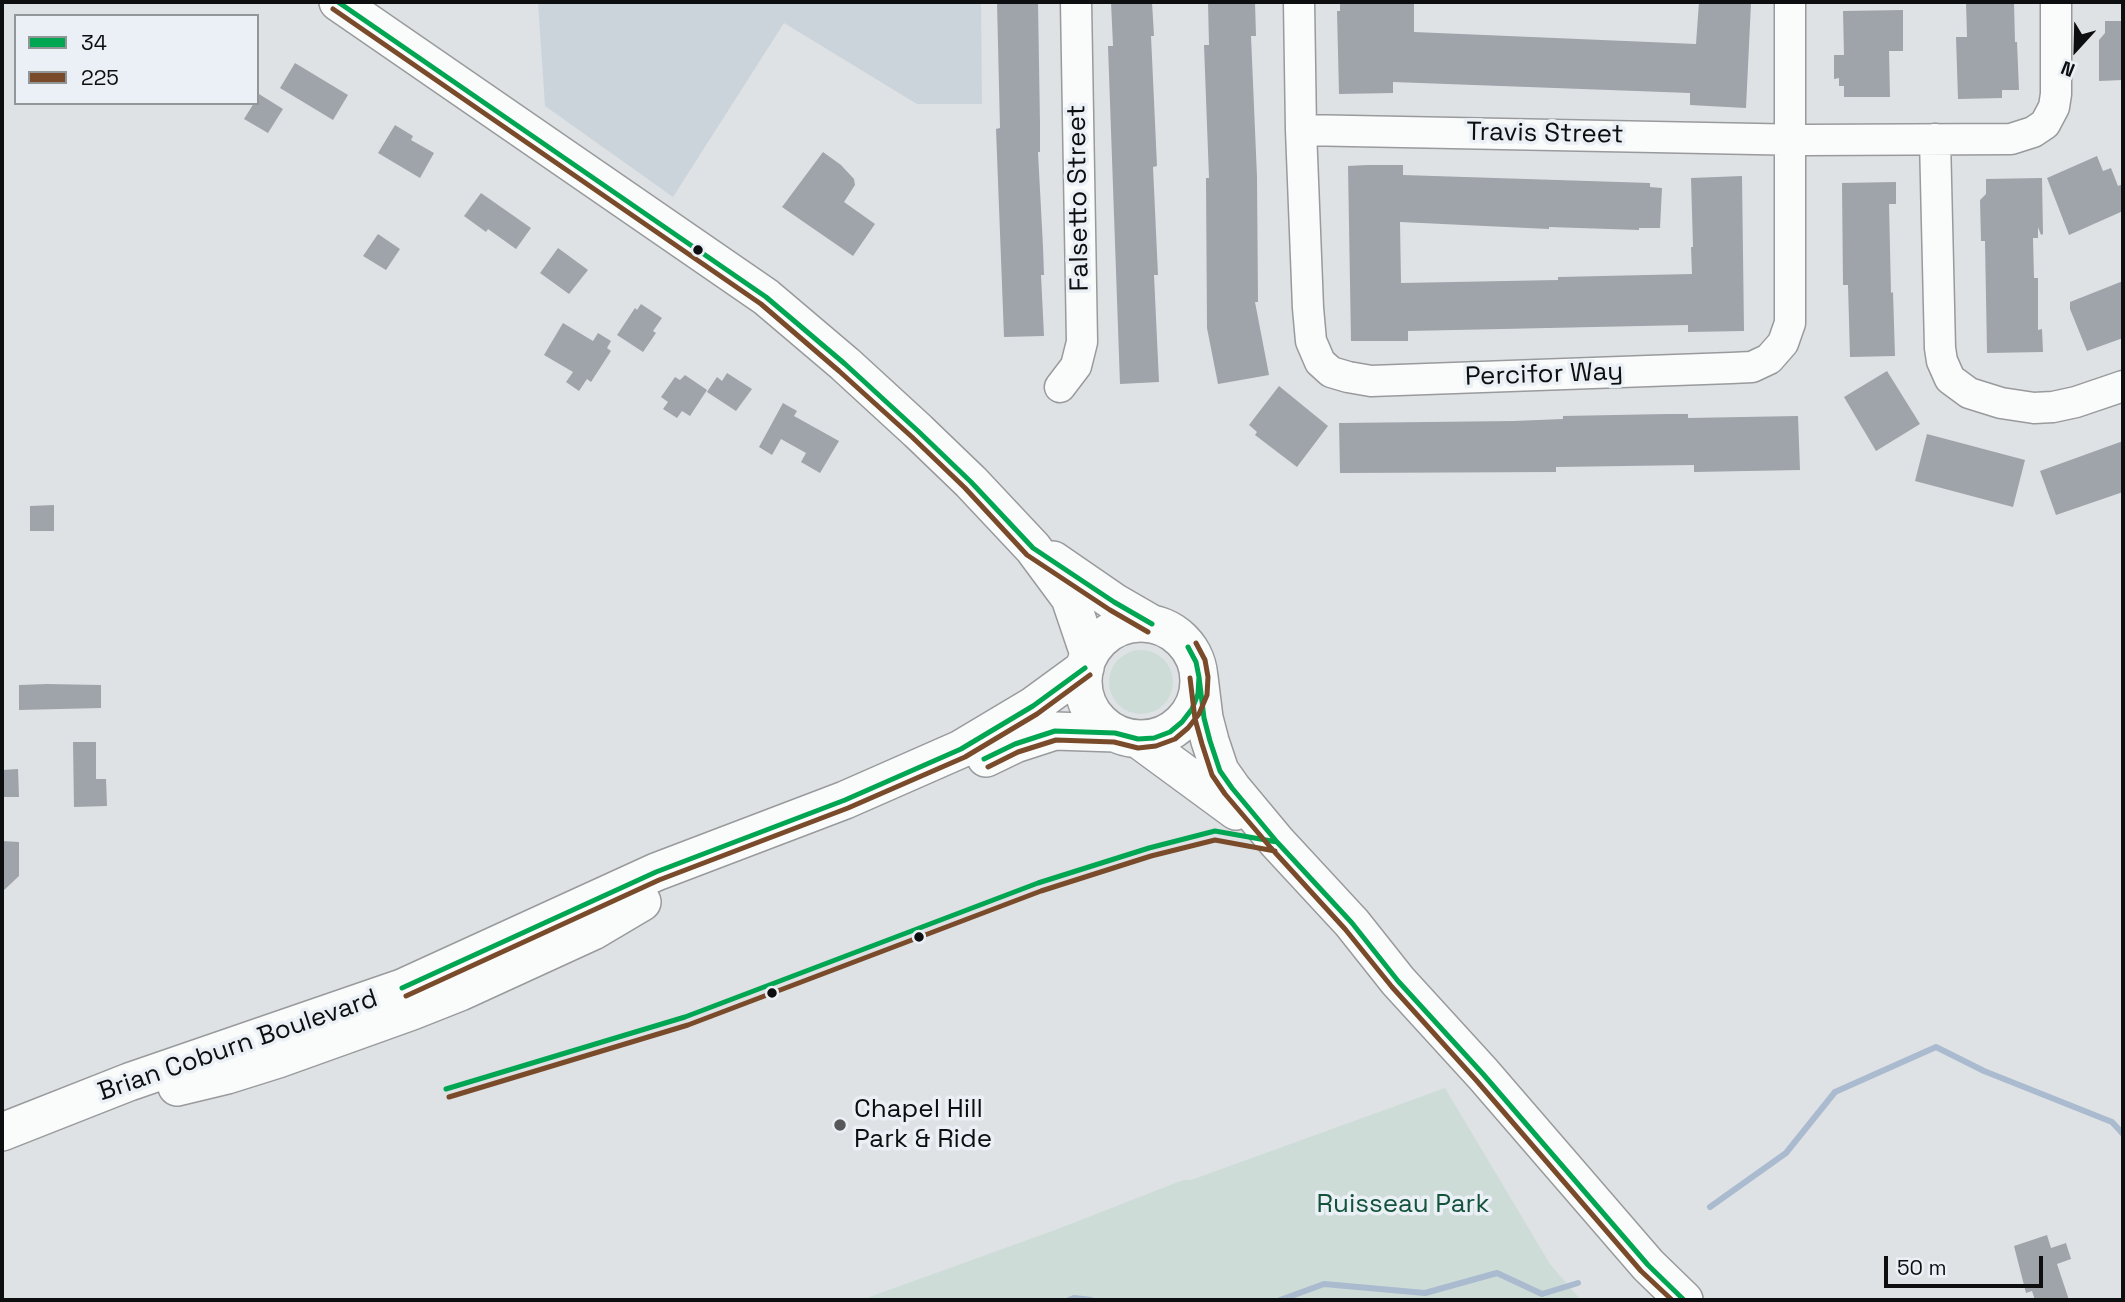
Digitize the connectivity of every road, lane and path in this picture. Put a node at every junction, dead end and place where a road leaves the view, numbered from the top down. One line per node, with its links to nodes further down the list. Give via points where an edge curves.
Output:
1 (338, 2): 11 (main road, via 766,297 918,430)
2 (1076, 2): 10 (street, Falsetto Street, via 1082,342 1076,366)
3 (1299, 2): 6 (street, Percifor Way)
4 (1790, 2): 7 (street, Percifor Way)
5 (2056, 2): 8 (street, Travis Street, via 2056,94 2045,124 2011,139)
6 (1301, 130): 7 (street, Travis Street); 7 (street, Percifor Way, via 1311,341 1320,362 1331,372 1371,380 1731,369 1769,359 1783,343 1790,323)
7 (1790, 139): 8 (street, Travis Street)
8 (1935, 139): 9 (street, via 1940,348 1950,379 1969,393 2034,408 2076,402)
9 (2123, 386)
10 (1060, 387)
11 (1033, 548): 12 (main road); 13 (main road, via 1070,598)
12 (1152, 624): 13 (main road, via 1130,624 1109,632); 14 (main road, via 1184,643)
13 (1087, 661): 15 (main road, via 1083,690 1089,707 1100,722); 16 (main road, Brian Coburn Boulevard, via 1033,706 961,749)
14 (1199, 677): 15 (main road, via 1192,709 1170,732); 17 (main road, via 1204,718 1220,771)
15 (1126, 736): 16 (main road, Brian Coburn Boulevard, via 1055,731 938,780 900,792); 17 (main road)
16 (845, 800): 18 (main road, Brian Coburn Boulevard, via 656,873 402,988 129,1082)
17 (1277, 842): 19 (main road, via 1648,1265)
18 (2, 1132)
19 (1684, 1300)

